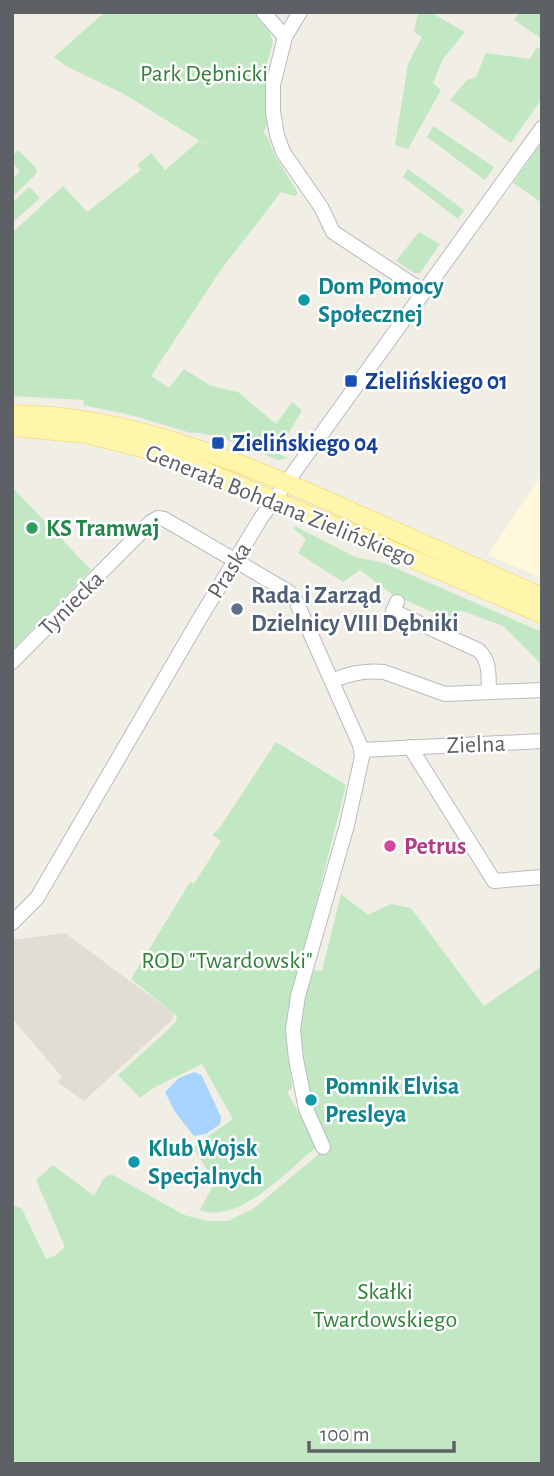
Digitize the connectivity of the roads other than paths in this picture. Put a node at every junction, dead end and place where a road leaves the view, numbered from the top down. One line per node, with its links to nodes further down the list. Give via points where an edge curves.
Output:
1 (263, 12): 3 (street)
2 (300, 12): 3 (street)
3 (285, 37): 5 (street, via 273,85 273,112 283,152 333,232)
4 (542, 128): 5 (street, Praska)
5 (424, 292): 8 (street, Praska)
6 (12, 414): 8 (main road, Generała Bohdana Zielińskiego, via 128,430)
7 (12, 427): 9 (main road, Generała Bohdana Zielińskiego, via 61,430 132,444)
8 (286, 482): 9 (street, Praska); 11 (main road, Generała Bohdana Zielińskiego)
9 (275, 499): 10 (street, Praska); 13 (main road, Generała Bohdana Zielińskiego)
10 (235, 560): 14 (street, Tyniecka, via 158,518); 15 (street, via 293,596); 22 (street, Praska, via 37,898)
11 (542, 597)
12 (397, 602): 17 (street, via 393,611 485,656)
13 (542, 614)
14 (12, 662)
15 (332, 681): 17 (street, via 356,672 384,671 445,694); 20 (street)
16 (542, 690): 17 (street)
17 (489, 692)
18 (542, 741): 19 (street, Zielna)
19 (410, 747): 20 (street, Zielna); 21 (street, Zielna, via 494,881)
20 (362, 750): 23 (street, via 293,1030 306,1109)
21 (542, 877)
22 (12, 923)
23 (323, 1147)

